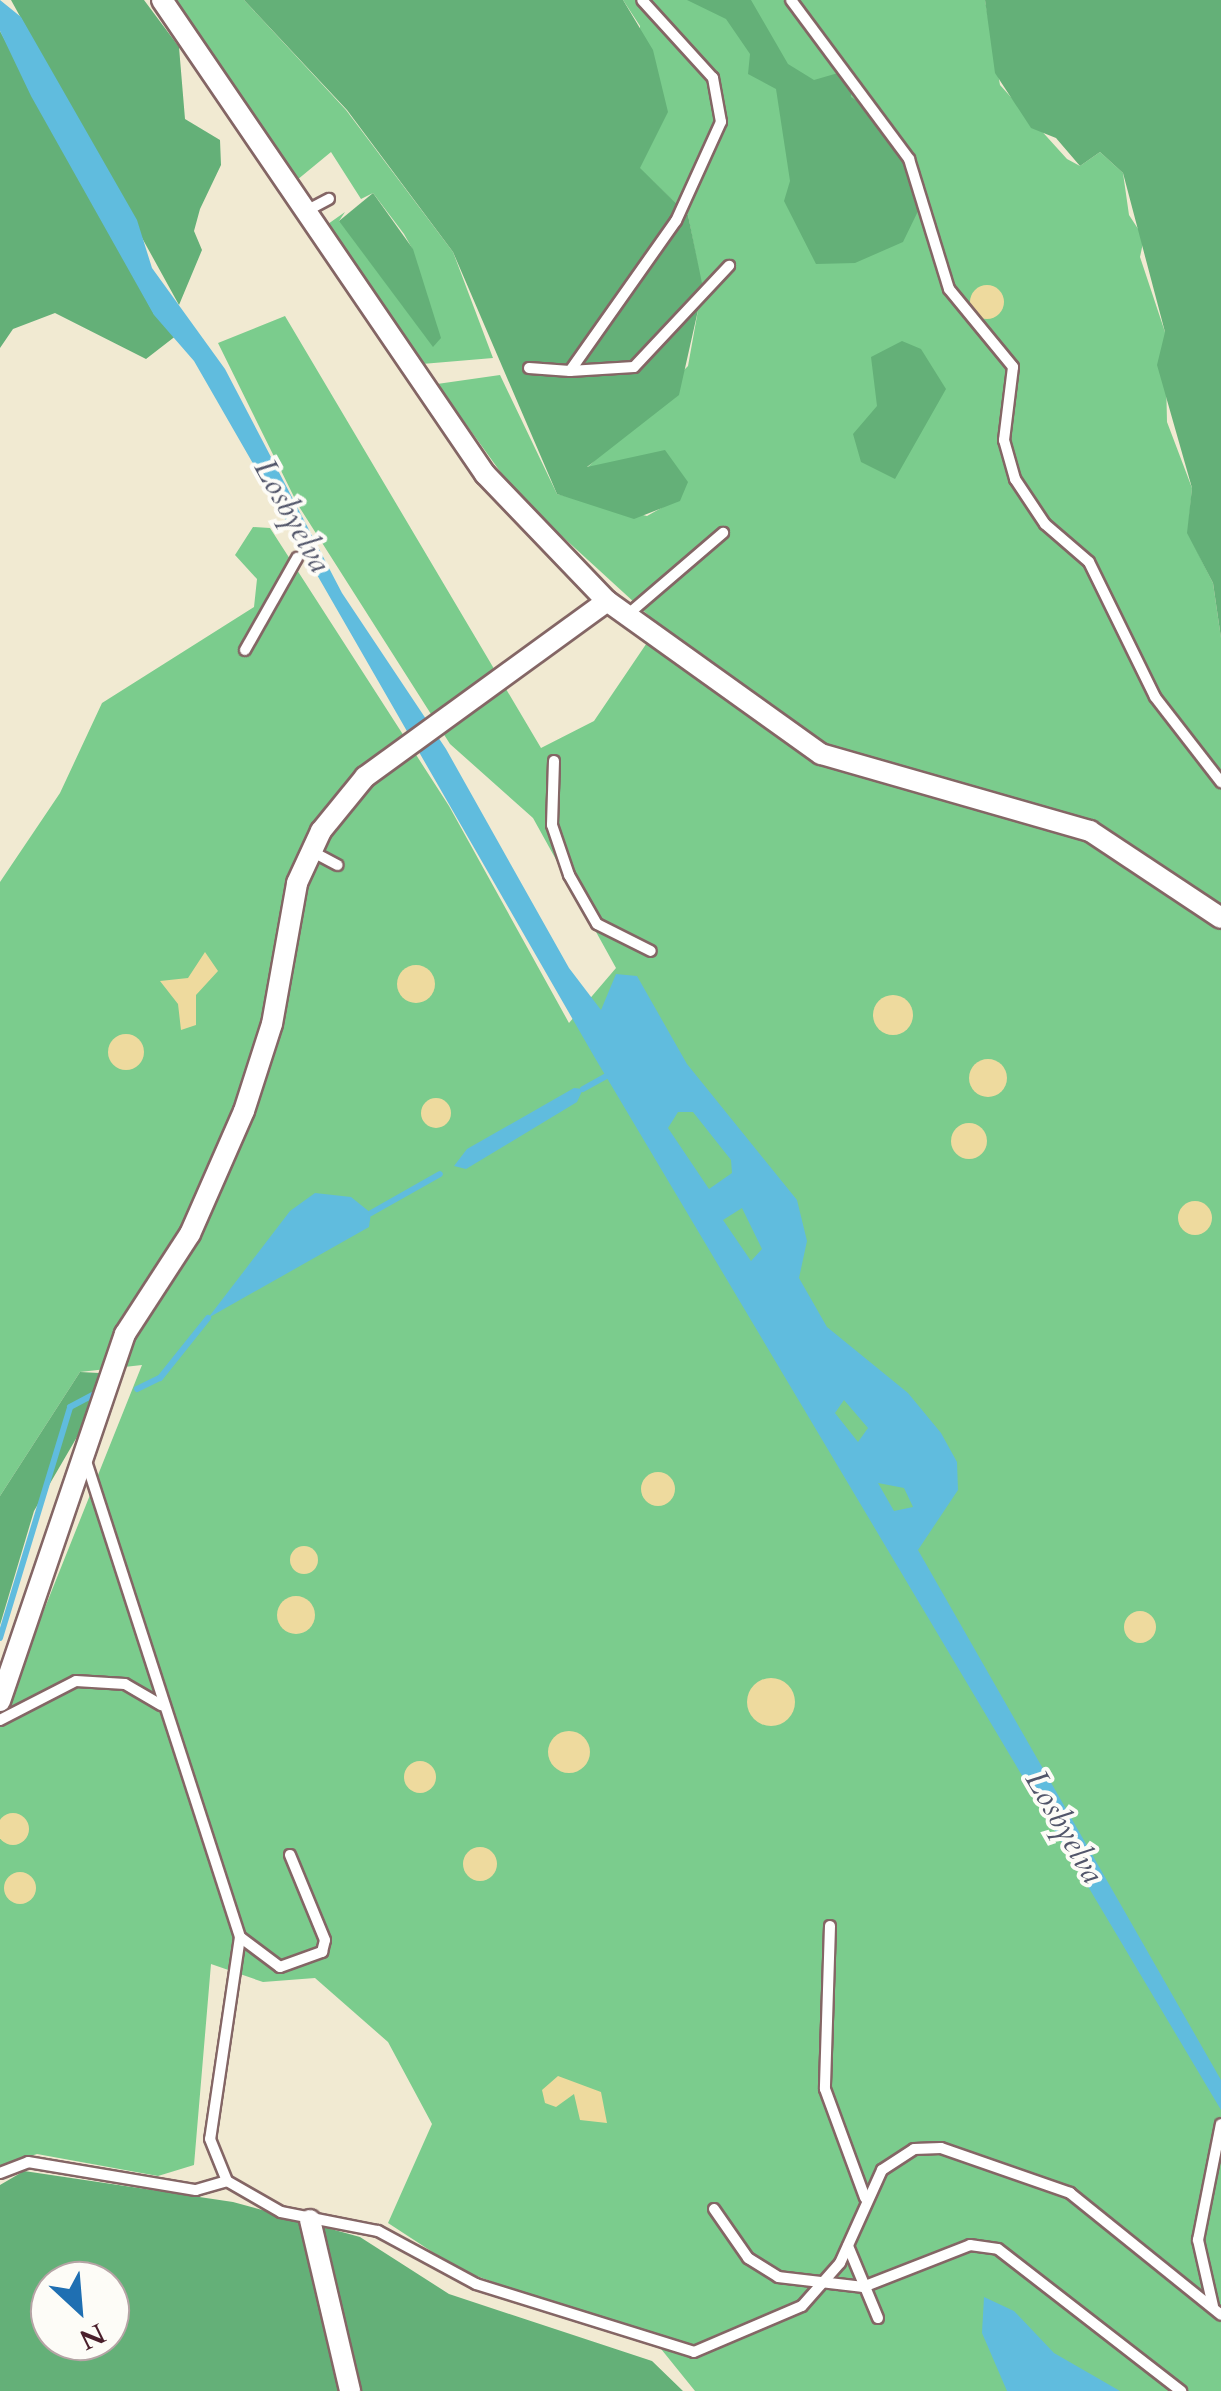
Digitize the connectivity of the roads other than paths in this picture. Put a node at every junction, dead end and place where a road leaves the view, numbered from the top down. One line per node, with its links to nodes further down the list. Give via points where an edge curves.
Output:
1 (162, 0): 5 (street)
2 (642, 0): 8 (lane, via 714,78 721,122 676,221)
3 (791, 0): 15 (lane, via 900,144 949,289 1013,367 1004,440 1015,479 1045,524 1089,562 1155,697)
4 (329, 198): 5 (lane)
5 (306, 211): 11 (street, via 485,474)
6 (730, 266): 8 (lane, via 634,367)
7 (529, 368): 8 (lane)
8 (570, 371)
9 (723, 534): 12 (lane)
10 (297, 558): 13 (lane)
11 (607, 601): 12 (street); 16 (street, via 346,796)
12 (626, 616): 18 (street, via 820,754 1090,831)
13 (245, 650)
14 (554, 761): 19 (lane, via 552,824 569,875 597,924)
15 (1221, 782)
16 (310, 850): 17 (lane); 20 (street, via 244,1111 190,1234 125,1334)
17 (337, 865)
18 (1221, 918)
19 (651, 952)
20 (86, 1460): 21 (street); 22 (lane)
21 (0, 1700)
22 (162, 1706): 23 (lane, via 125,1684 76,1681); 26 (lane)
23 (0, 1720)
24 (290, 1855): 26 (lane, via 322,1923 322,1952 280,1967)
25 (830, 1926): 30 (lane, via 826,2089)
26 (240, 1936): 29 (lane, via 209,2131)
27 (1220, 2124): 36 (lane, via 1198,2240)
28 (0, 2174): 29 (lane, via 28,2162 196,2190)
29 (227, 2181): 32 (lane)
30 (865, 2198): 33 (lane); 36 (lane, via 914,2149 970,2152 1070,2193)
31 (714, 2209): 34 (lane, via 760,2268)
32 (310, 2220): 34 (lane, via 378,2231 476,2284 678,2352 769,2326); 38 (street)
33 (848, 2246): 34 (lane); 35 (lane)
34 (828, 2282): 35 (lane)
35 (863, 2287): 37 (lane); 39 (lane, via 970,2246 998,2248)
36 (1217, 2311)
37 (878, 2318)
38 (350, 2391)
39 (1181, 2391)

